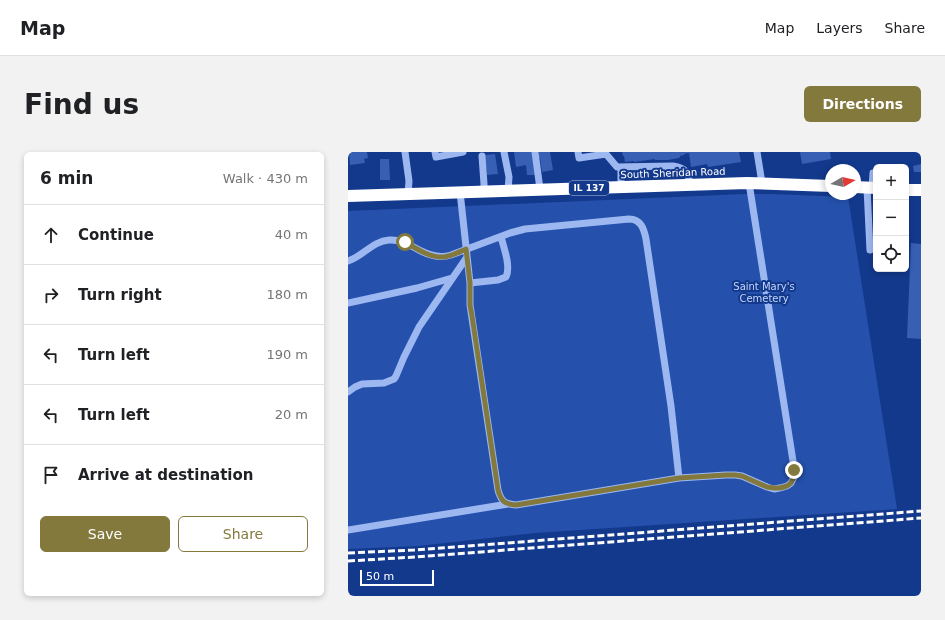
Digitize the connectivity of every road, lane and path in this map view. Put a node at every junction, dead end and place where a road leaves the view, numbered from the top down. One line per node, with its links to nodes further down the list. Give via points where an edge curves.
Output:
1 (405, 152): 23 (street)
2 (435, 152): 3 (street, via 436,157)
3 (463, 152)
4 (504, 152): 21 (street)
5 (536, 152): 17 (street)
6 (578, 152): 9 (street, via 579,158 606,154)
7 (757, 152): 12 (street)
8 (482, 156): 20 (street)
9 (621, 167): 13 (street, via 680,167 689,175); 15 (street)
10 (873, 173): 16 (street)
11 (749, 183): 12 (highway, South Sheridan Road / IL 137); 13 (highway, South Sheridan Road / IL 137); 33 (street, via 794,461 794,477 787,486 774,488 735,475)
12 (762, 183): 14 (highway, South Sheridan Road / IL 137)
13 (690, 184): 15 (highway, South Sheridan Road / IL 137)
14 (825, 186)
15 (621, 187): 17 (highway, South Sheridan Road / IL 137)
16 (868, 188): 26 (street)
17 (540, 190): 21 (highway, South Sheridan Road / IL 137)
18 (909, 190): 19 (highway)
19 (921, 190)
20 (484, 191): 21 (highway, South Sheridan Road / IL 137); 22 (highway, South Sheridan Road / IL 137)
21 (508, 191)
22 (460, 192): 23 (highway, South Sheridan Road / IL 137); 27 (street)
23 (408, 194): 24 (highway, South Sheridan Road / IL 137)
24 (348, 196)
25 (501, 237): 27 (street); 30 (street, via 508,271 506,278); 33 (street, via 525,229 629,219 638,221 641,225 646,239 666,370)
26 (870, 250)
27 (466, 253): 28 (street, via 438,256 421,252 405,242 390,240 378,242); 29 (street); 30 (street)
28 (348, 262)
29 (453, 278): 31 (street); 32 (street, via 419,327 394,379 384,383 362,384)
30 (470, 283): 34 (street, via 470,305 498,490 502,500)
31 (348, 303)
32 (348, 392)
33 (679, 478): 34 (street, via 516,505)
34 (508, 504): 35 (street)
35 (348, 530)

